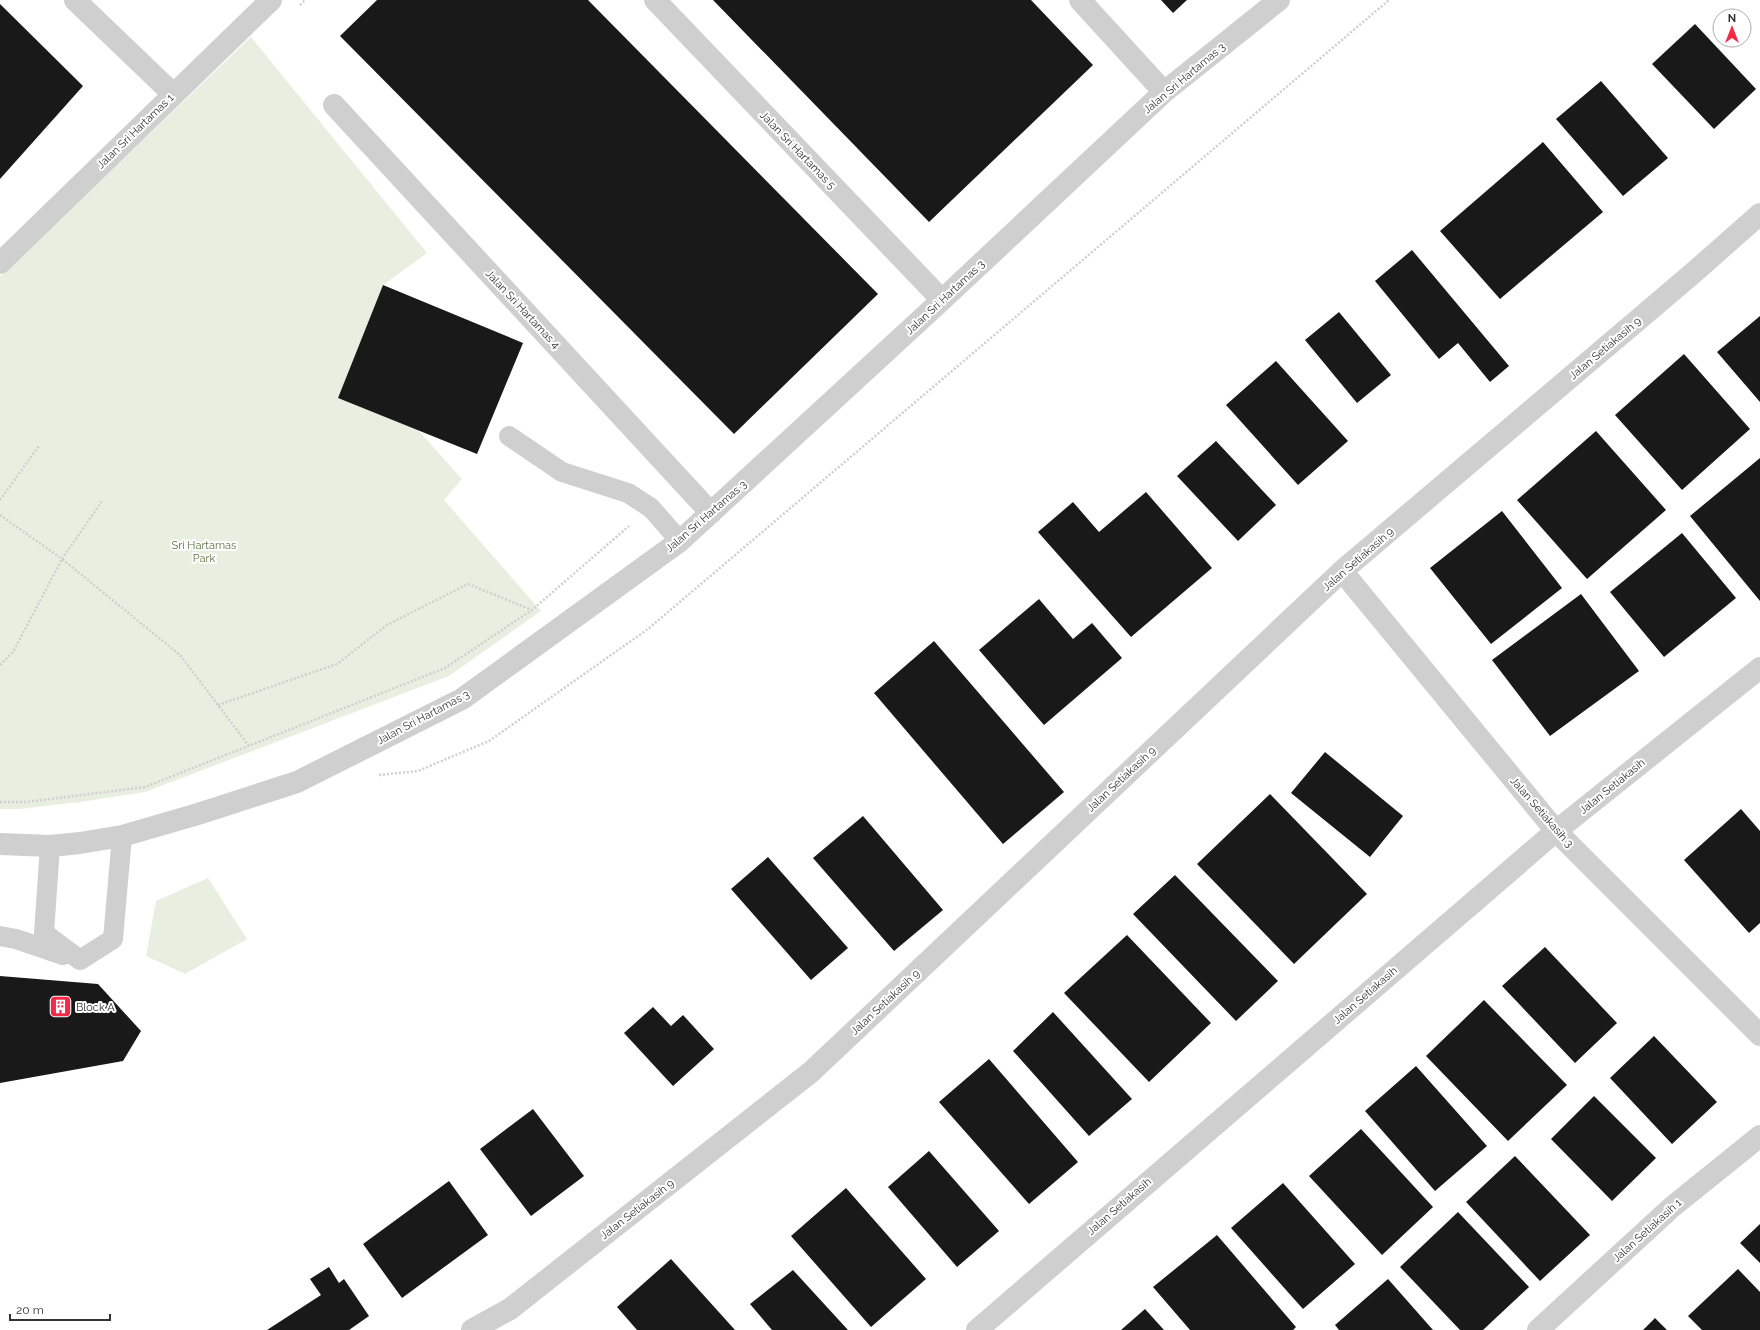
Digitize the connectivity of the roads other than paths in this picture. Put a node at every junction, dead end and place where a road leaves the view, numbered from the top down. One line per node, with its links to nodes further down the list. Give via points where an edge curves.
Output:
1 (75, 0): 7 (street)
2 (271, 0): 7 (street, Jalan Sri Hartamas 1)
3 (655, 0): 11 (street, Jalan Sri Hartamas 5)
4 (1080, 0): 6 (street)
5 (1280, 0): 6 (street, Jalan Sri Hartamas 3)
6 (1164, 92): 11 (street, Jalan Sri Hartamas 3)
7 (173, 94): 10 (street, Jalan Sri Hartamas 1)
8 (334, 105): 13 (street, Jalan Sri Hartamas 4)
9 (1760, 214): 15 (street, Jalan Setiakasih 9)
10 (0, 264)
11 (942, 300): 13 (street, Jalan Sri Hartamas 3)
12 (509, 436): 14 (lane, via 562,472 628,493 651,508)
13 (711, 513): 14 (street, Jalan Sri Hartamas 3)
14 (680, 541): 18 (street, Jalan Sri Hartamas 3, via 462,699 296,782)
15 (1342, 571): 17 (street, Jalan Setiakasih 3); 25 (street, Jalan Setiakasih 9, via 810,1072 510,1309)
16 (1760, 668): 17 (street, Jalan Setiakasih)
17 (1556, 831): 23 (street, Jalan Setiakasih 3); 26 (street, Jalan Setiakasih)
18 (122, 836): 20 (street, Jalan Sri Hartamas 3); 22 (lane, via 113,939)
19 (0, 844): 20 (street, Jalan Sri Hartamas 3)
20 (50, 846): 22 (lane, via 44,933)
21 (0, 936): 22 (lane)
22 (80, 960)
23 (1760, 1035)
24 (1760, 1136): 27 (street, Jalan Setiakasih 1, via 1672,1207)
25 (472, 1330)
26 (977, 1330)
27 (1538, 1330)

